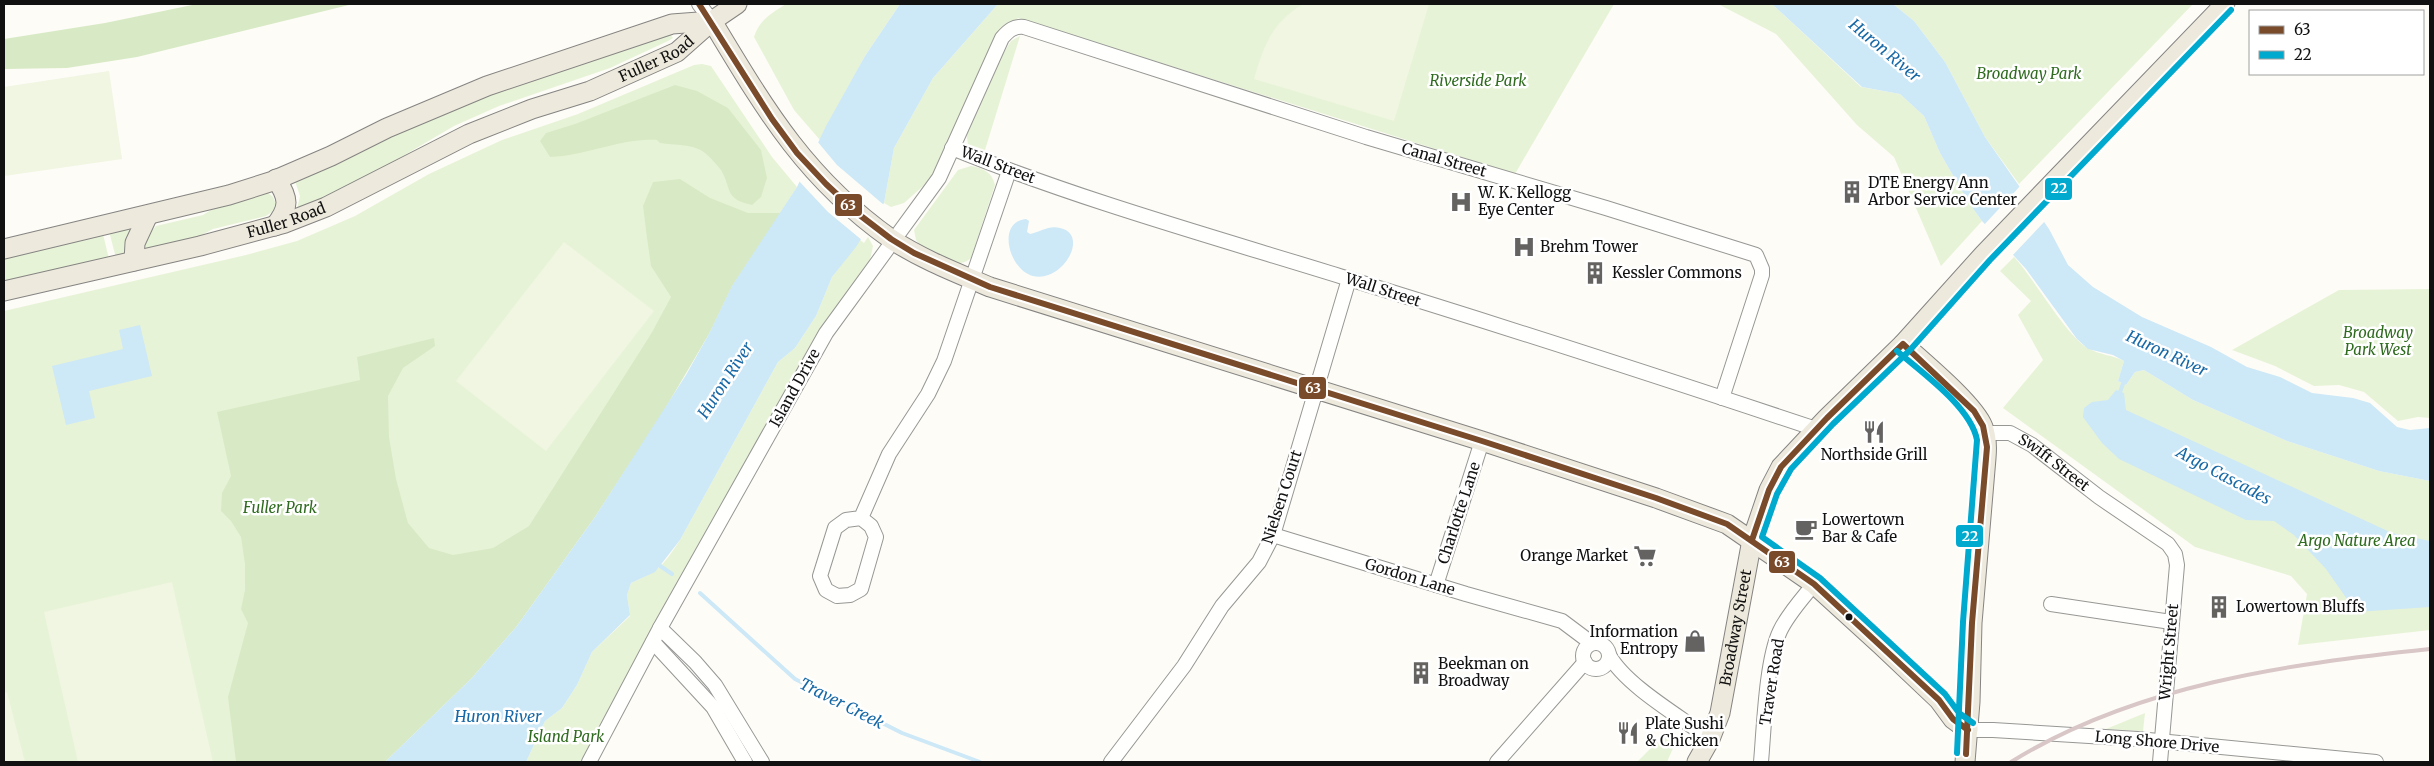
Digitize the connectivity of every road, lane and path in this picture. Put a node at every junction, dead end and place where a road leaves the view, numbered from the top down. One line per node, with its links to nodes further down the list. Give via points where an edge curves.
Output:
1 (699, 4): 4 (street)
2 (737, 4): 4 (main road)
3 (2225, 4): 17 (main road, Broadway Street, via 1984,254)
4 (712, 21): 8 (main road, Fuller Road, via 672,24 487,86); 10 (main road, Fuller Road, via 677,52 590,91 468,134 326,207); 11 (main road, via 789,142 817,175)
5 (1017, 26): 6 (street, Island Drive, via 1002,38); 19 (street, Canal Street, via 1366,137 1756,255 1762,275)
6 (952, 148): 7 (street, Wall Street); 11 (street, Island Drive, via 938,178)
7 (1009, 171): 14 (street, Wall Street, via 1125,211); 15 (street)
8 (276, 179): 9 (main road, Fuller Road, via 229,195); 10 (main road, via 286,194 286,206)
9 (148, 214): 12 (main road, Fuller Road); 13 (main road, via 135,243)
10 (275, 226): 13 (main road, Fuller Road)
11 (893, 240): 15 (main road); 32 (street, Island Drive, via 826,333)
12 (4, 249)
13 (134, 261): 16 (main road, Fuller Road)
14 (1349, 279): 18 (street, Nielsen Court); 19 (street, Wall Street)
15 (972, 280): 18 (main road); 23 (street, via 944,361 928,394 889,454)
16 (4, 291)
17 (1904, 344): 20 (main road, Broadway Street); 21 (main road, via 1974,411)
18 (1316, 390): 22 (main road); 24 (street, Nielsen Court)
19 (1722, 398): 20 (street, Wall Street)
20 (1816, 429): 25 (main road, Broadway Street, via 1782,467 1769,490)
21 (1985, 433): 26 (street, Swift Street, via 2010,433 2032,446); 40 (main road)
22 (1482, 441): 25 (main road, via 1708,516); 28 (street, Charlotte Lane)
23 (861, 518): 23 (street, via 846,520 835,528 820,576 826,590 837,596 850,595 861,588 876,537 871,526)
24 (1273, 535): 28 (street, Gordon Lane); 48 (street, Nielsen Court, via 1259,562 1222,606 1184,666)
25 (1752, 540): 27 (main road); 43 (main road, Broadway Street, via 1722,703)
26 (2168, 544): 31 (street, Wright Street, via 2177,565)
27 (1814, 584): 37 (main road); 51 (street, Traver Road, via 1779,632 1772,663)
28 (1436, 585): 30 (street, Gordon Lane)
29 (2051, 604): 31 (street)
30 (1548, 618): 34 (street, Gordon Lane, via 1562,621); 36 (street, Gordon Lane, via 1571,638)
31 (2171, 622): 44 (street, Wright Street)
32 (660, 628): 33 (street, Island Drive); 39 (street)
33 (653, 642): 41 (street); 45 (street, Island Drive)
34 (1596, 643): 35 (street, Gordon Lane, via 1606,648); 36 (street, via 1588,646)
35 (1609, 655): 36 (street, via 1607,663); 38 (street, via 1614,665)
36 (1590, 663): 38 (street); 49 (street, via 1563,698 1544,710)
37 (1920, 682): 40 (main road, via 1927,682 1954,700); 42 (main road, via 1953,719)
38 (1633, 683): 43 (street)
39 (715, 685): 41 (street); 47 (street)
40 (1970, 692): 42 (main road)
41 (703, 695): 46 (street)
42 (1968, 730): 44 (street, Long Shore Drive); 52 (main road)
43 (1710, 739): 50 (main road, Broadway Street)
44 (2161, 742): 53 (street, Wright Street); 54 (street, Long Shore Drive)
45 (589, 762)
46 (745, 762)
47 (762, 762)
48 (1111, 762)
49 (1497, 762)
50 (1697, 762)
51 (1761, 762)
52 (1965, 762)
53 (2160, 762)
54 (2376, 762)

